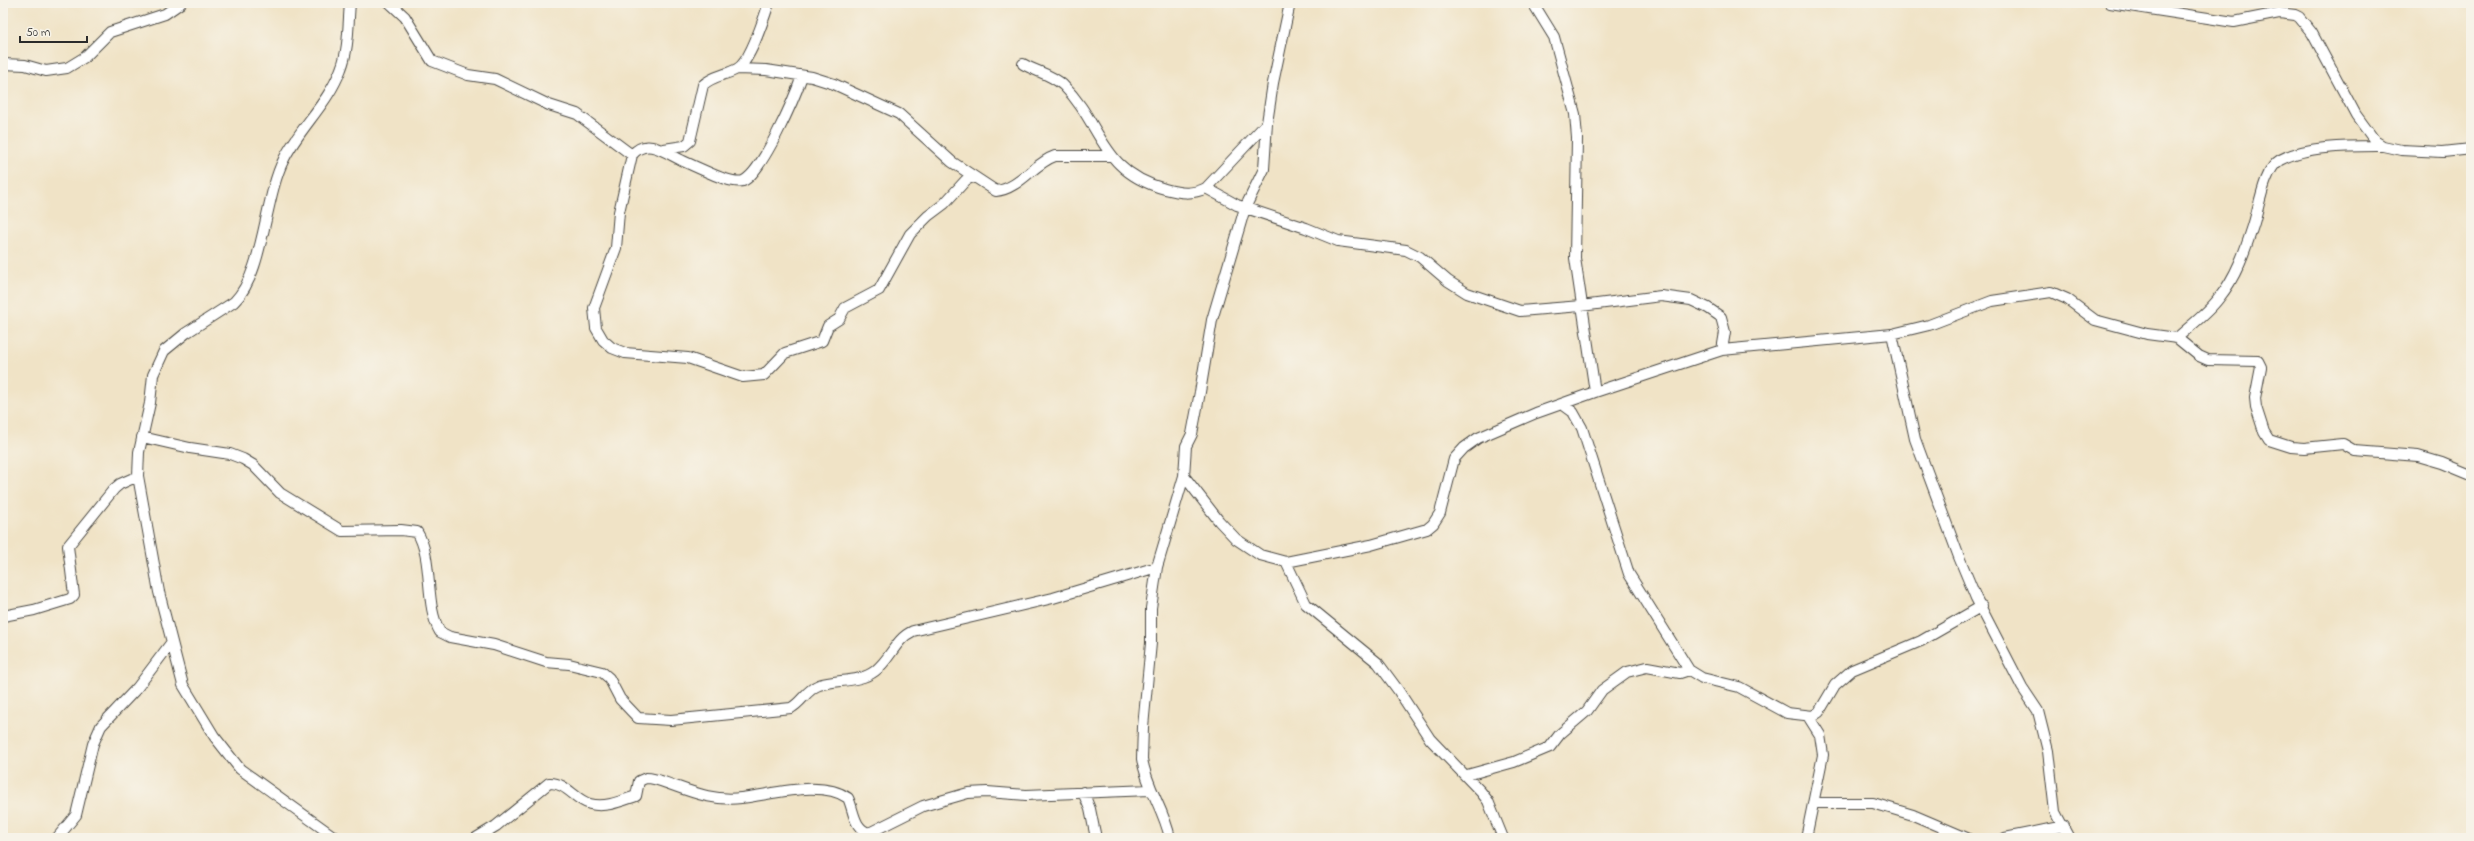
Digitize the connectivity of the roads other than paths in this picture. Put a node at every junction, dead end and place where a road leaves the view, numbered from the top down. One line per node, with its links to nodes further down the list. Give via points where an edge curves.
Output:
1 (181, 3): 8 (street, via 165,14 110,32 89,53 67,68 46,71 25,65)
2 (350, 3): 27 (street, via 346,53 342,68 325,102 284,158 275,181 251,275 234,302 186,333 164,351 153,375 150,403)
3 (390, 3): 16 (street, via 405,18 432,61 468,75 495,79 549,106 577,114)
4 (769, 3): 10 (street, via 760,31)
5 (1290, 3): 12 (street)
6 (1533, 3): 21 (street, via 1554,38 1575,114 1577,138 1574,237)
7 (2110, 3): 13 (street, via 2234,22 2282,13 2299,17 2312,34 2356,115)
8 (3, 64)
9 (1023, 64): 17 (street, via 1051,75 1063,85)
10 (738, 68): 11 (street); 14 (street, via 703,85 690,141 684,146)
11 (802, 76): 14 (street, via 782,124 757,166 745,180 737,182 705,171 680,160); 18 (street, via 834,84 899,114 939,152)
12 (1267, 123): 19 (street); 20 (street, via 1263,174)
13 (2382, 146): 15 (street, via 2423,152); 23 (street, via 2348,146 2298,154 2280,160 2269,170 2251,234 2230,282 2219,298)
14 (664, 149): 16 (street, via 643,147 636,149)
15 (2471, 149)
16 (632, 155): 18 (street, via 620,212 616,248 594,308 596,328 612,348 640,355 688,358 749,378 760,377 769,372 785,353 822,341 828,326 839,319 845,308 879,290 910,234 944,204 966,180)
17 (1110, 156): 18 (street, via 1055,156 1047,159 1013,185 1001,190 993,189); 19 (street, via 1148,185 1189,194)
18 (973, 177)
19 (1206, 188): 20 (street)
20 (1246, 208): 21 (street, via 1338,241 1406,250 1420,257 1448,281 1467,292 1520,312); 30 (street, via 1212,320 1192,434 1186,446)
21 (1581, 306): 24 (street, via 1661,296 1691,300 1721,317 1725,332); 25 (street, via 1586,324)
22 (1892, 334): 23 (street, via 1929,325 1992,300 2051,292 2067,299 2095,320 2147,334); 24 (street); 33 (street, via 1915,439 1959,557)
23 (2177, 338): 28 (street, via 2208,360 2258,361 2261,367 2255,398 2256,407 2269,440 2291,447 2343,444 2355,451 2418,456)
24 (1722, 350): 25 (street)
25 (1595, 392): 26 (street)
26 (1562, 404): 31 (street, via 1486,435 1464,448 1451,466 1438,517 1427,529 1371,545); 36 (street, via 1573,412 1582,428 1629,574)
27 (142, 436): 29 (street); 32 (street, via 243,459 280,493 342,531 417,532 440,632 450,637 494,645 546,662 569,664 602,672 609,678 620,699 634,716 647,720 684,720 791,708 797,705 808,691 820,685 865,677 876,671 901,638 913,631 1053,598)
28 (2471, 475)
29 (138, 476): 34 (street, via 114,489 68,546 74,595 46,606); 35 (street)
30 (1184, 476): 31 (street, via 1236,539 1260,555); 32 (street)
31 (1286, 562): 38 (street, via 1306,604 1378,663 1430,739)
32 (1157, 567): 39 (street, via 1151,608 1151,643 1142,742)
33 (1982, 606): 37 (street, via 1921,641 1852,670 1835,685 1820,712); 42 (street, via 2022,687 2038,711 2047,741 2054,806 2057,817)
34 (3, 616)
35 (171, 643): 44 (street, via 137,688 101,726 93,744 76,815); 45 (street, via 187,694 214,736 240,769)
36 (1689, 670): 37 (street, via 1702,678 1739,687 1787,713); 38 (street, via 1680,673 1647,667 1627,672 1602,690 1587,711 1560,734 1550,747 1514,762)
37 (1808, 716): 41 (street, via 1819,731 1823,746)
38 (1467, 775): 49 (street, via 1488,801)
39 (1150, 790): 40 (street); 48 (street, via 1162,812)
40 (1083, 792): 43 (street, via 1026,795 968,793 923,806); 47 (street, via 1090,809)
41 (1813, 803): 50 (street); 51 (street, via 1873,803 1913,815)
42 (2064, 826): 52 (street); 53 (street)
43 (867, 835): 46 (street, via 856,823 848,798 833,790 781,791 724,799 696,794 646,778 638,781 636,796 607,806 589,804 562,786 550,784 496,826)
44 (57, 838)
45 (336, 838)
46 (476, 838)
47 (1096, 838)
48 (1170, 838)
49 (1503, 838)
50 (1806, 838)
51 (1967, 838)
52 (2005, 838)
53 (2069, 838)

